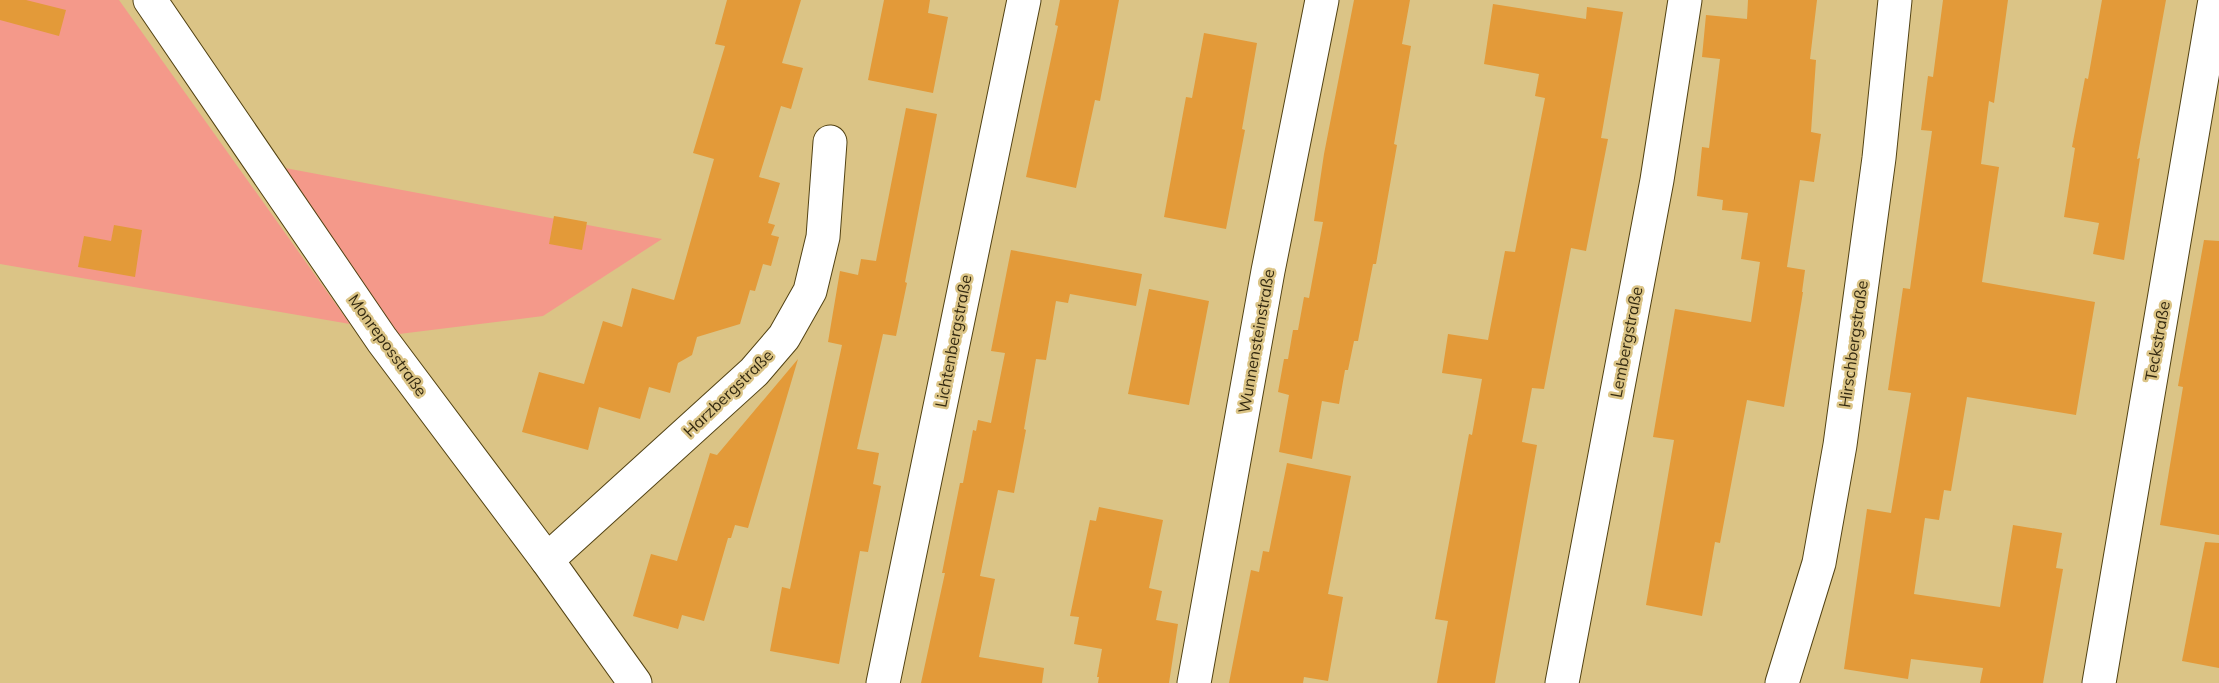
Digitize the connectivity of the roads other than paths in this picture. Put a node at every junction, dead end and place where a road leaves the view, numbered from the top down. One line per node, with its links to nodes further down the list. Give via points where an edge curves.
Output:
1 (150, 0): 8 (street, Monreposstraße, via 382,340)
2 (1024, 0): 10 (street, Lichtenbergstraße)
3 (1322, 0): 11 (street, Wunnensteinstraße)
4 (1685, 0): 12 (street, Lembergstraße, via 1657,180)
5 (1895, 0): 13 (street, Hirschbergstraße, via 1879,158 1839,445 1818,563)
6 (2215, 0): 14 (street, Teckstraße)
7 (830, 142): 8 (street, Harzbergstraße, via 823,237 816,269 810,291 784,337 754,372)
8 (548, 560): 9 (street, Monreposstraße)
9 (635, 683)
10 (883, 683)
11 (1194, 683)
12 (1562, 683)
13 (1782, 683)
14 (2099, 683)

